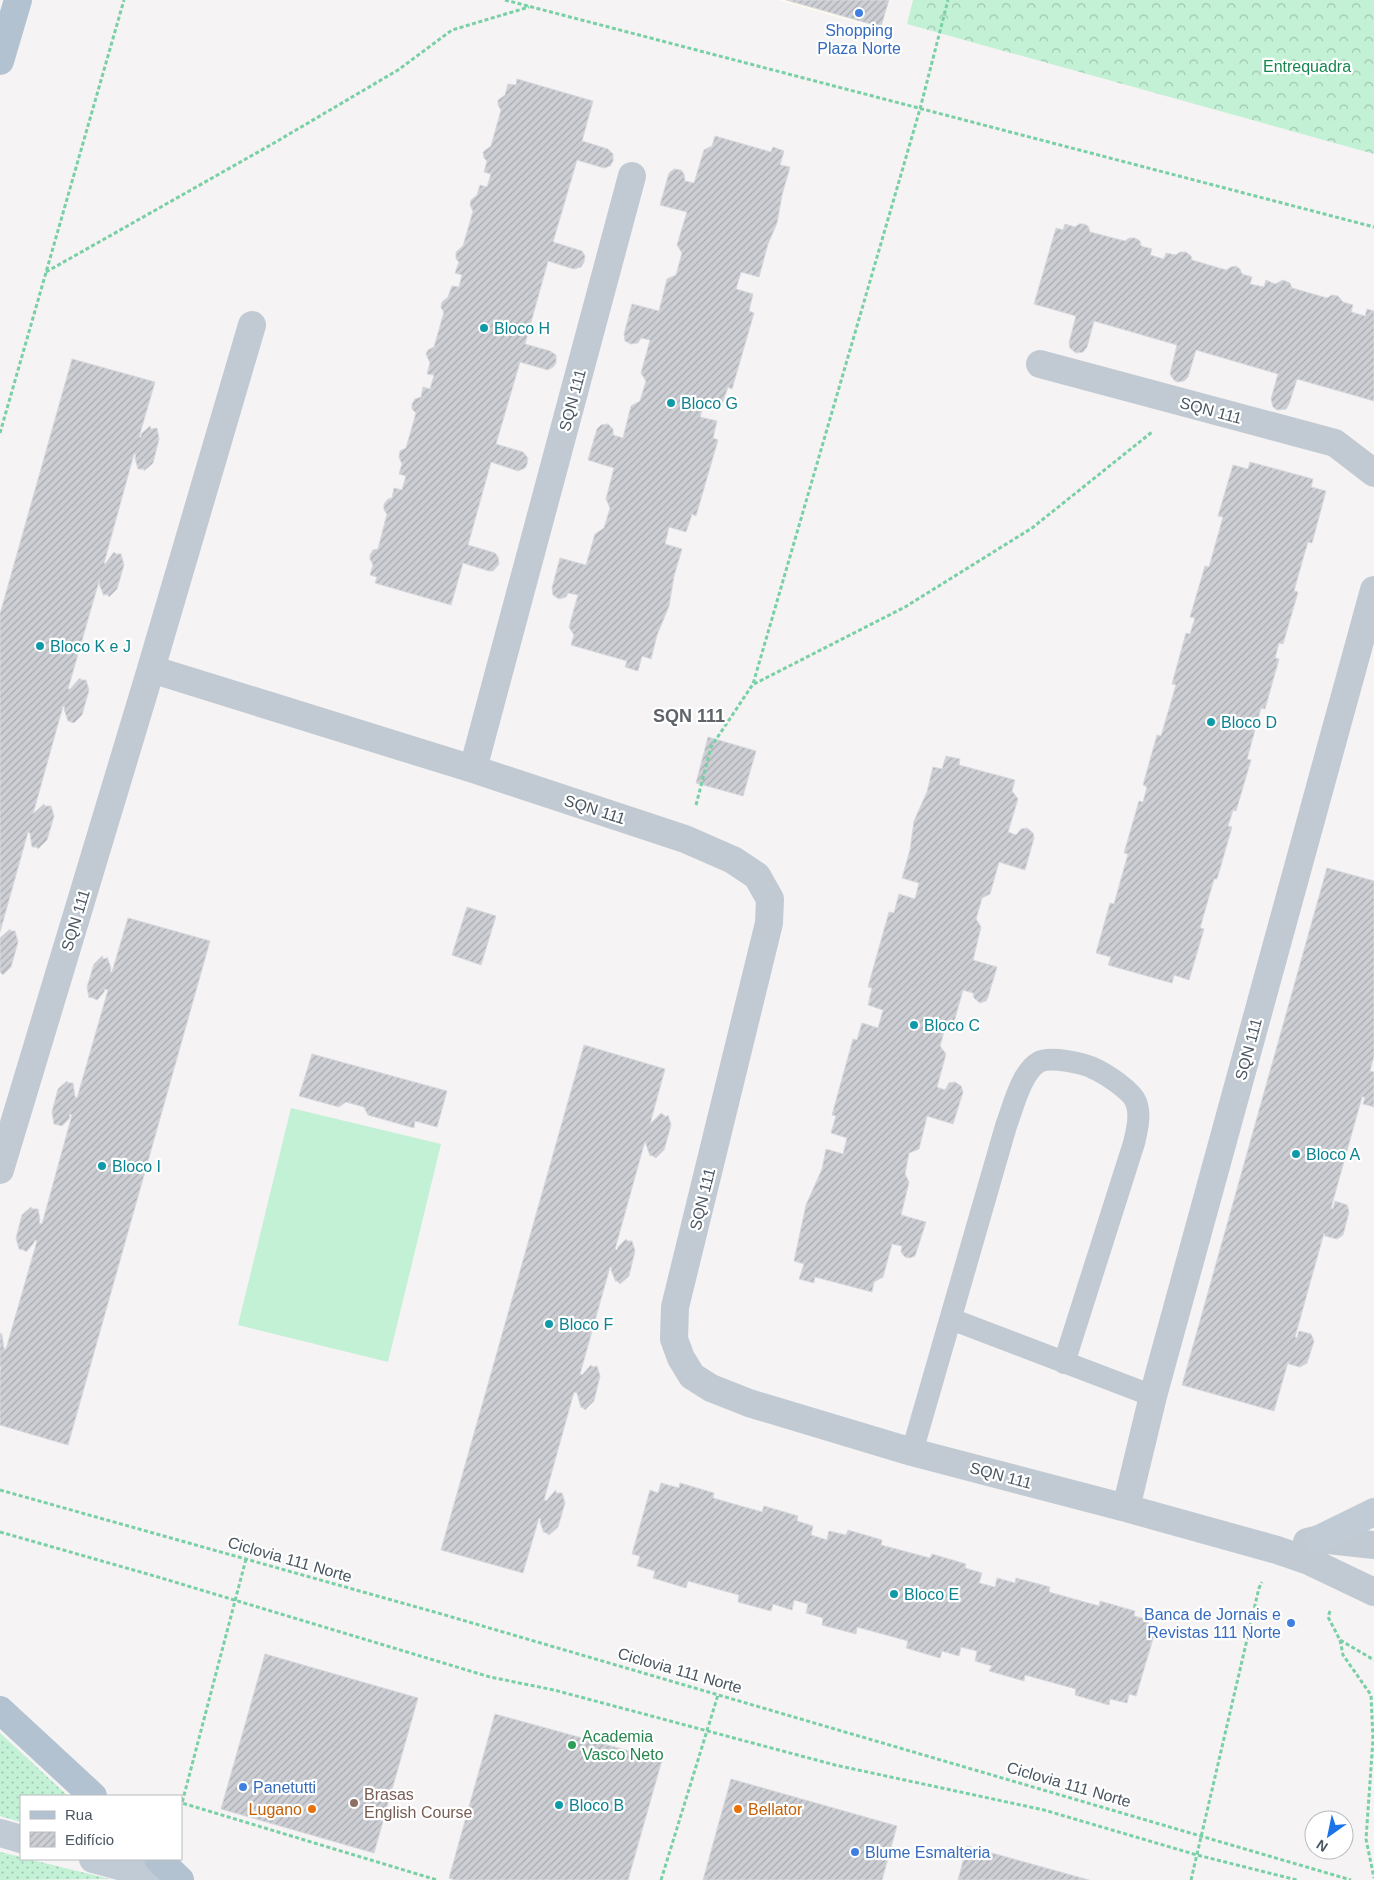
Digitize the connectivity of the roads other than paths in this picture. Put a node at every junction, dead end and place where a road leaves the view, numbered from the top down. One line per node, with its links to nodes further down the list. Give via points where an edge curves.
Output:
1 (18, 0): 2 (main road)
2 (0, 61)
3 (632, 176): 9 (street, SQN 111)
4 (252, 325): 8 (street, SQN 111)
5 (1040, 364): 6 (street, SQN 111, via 1335,443)
6 (1374, 473)
7 (1374, 590): 13 (street, SQN 111)
8 (151, 669): 9 (street, SQN 111); 10 (street, SQN 111)
9 (473, 769): 14 (street, SQN 111, via 685,839 733,860 757,876 770,898 769,923 675,1307 674,1339 692,1376 711,1388 749,1403)
10 (0, 1170)
11 (951, 1318): 12 (lane); 12 (lane, via 1006,1126 1028,1073 1039,1062 1057,1060 1094,1068 1136,1100 1139,1115 1134,1144); 14 (lane)
12 (1064, 1363): 13 (lane)
13 (1153, 1396): 15 (street, SQN 111)
14 (912, 1452): 15 (street, SQN 111)
15 (1126, 1508): 19 (street, SQN 111)
16 (1374, 1512): 17 (street)
17 (1319, 1539): 18 (street); 19 (street)
18 (1374, 1545)
19 (1277, 1550): 20 (street, SQN 111)
20 (1374, 1592)
21 (0, 1710): 22 (main road)
22 (92, 1795)
23 (0, 1833): 24 (street)
24 (20, 1839)
25 (97, 1860): 27 (street)
26 (159, 1860): 28 (main road)
27 (171, 1880)
28 (180, 1880)

